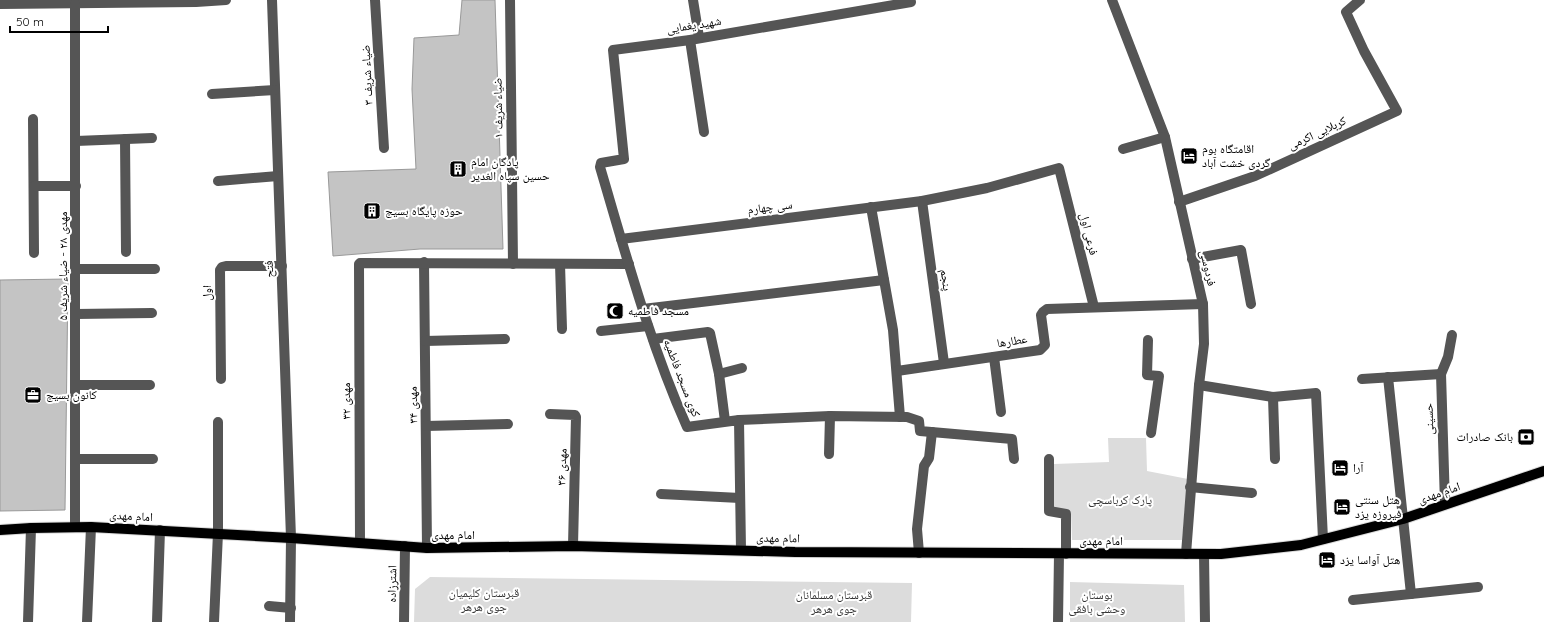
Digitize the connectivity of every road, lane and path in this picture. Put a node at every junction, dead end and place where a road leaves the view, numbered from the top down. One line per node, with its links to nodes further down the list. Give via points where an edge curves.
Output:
1 (226, 0): 10 (street)
2 (272, 0): 12 (street, فتح)
3 (376, 0): 20 (street, ضیاء شریف ۳)
4 (510, 0): 36 (street, ضیاء شریف ۱)
5 (693, 0): 11 (street)
6 (1112, 0): 16 (street, فردوسی)
7 (1360, 0): 29 (street, کربلایی اکرمی, via 1346,12 1397,111 1255,176)
8 (910, 2): 11 (street, شهید یغمایی)
9 (0, 4): 10 (street)
10 (76, 4): 19 (street, مهدی ۲۸ - ضیاء شریف ۵)
11 (694, 39): 15 (street); 22 (street, شهید یغمایی, via 613,50 624,159)
12 (275, 90): 13 (street); 24 (street, فتح)
13 (212, 94)
14 (33, 119): 26 (street)
15 (704, 132)
16 (1164, 137): 21 (street); 29 (street, فردوسی)
17 (152, 138): 18 (street)
18 (126, 139): 19 (street); 32 (street)
19 (76, 141): 27 (street, مهدی ۲۸ - ضیاء شریف ۵)
20 (384, 148)
21 (1122, 149)
22 (601, 163): 31 (street, کوی مسجد فاطمیه, via 600,168)
23 (1059, 168): 28 (street, سی چهارم, via 987,188); 45 (street, فرعی اول)
24 (278, 176): 25 (street); 39 (street, فتح)
25 (218, 181)
26 (34, 186): 27 (street); 33 (street)
27 (76, 186): 41 (street, مهدی ۲۸ - ضیاء شریف ۵)
28 (922, 201): 30 (street, سی چهارم); 58 (street, پنجم)
29 (1179, 202): 34 (street, فردوسی)
30 (871, 207): 31 (street, سی چهارم); 42 (street)
31 (621, 239): 38 (street, کوی مسجد فاطمیه)
32 (126, 252)
33 (34, 253)
34 (1192, 259): 43 (street, فردوسی); 44 (street, via 1241,250)
35 (424, 262): 36 (street); 56 (street, مهدی ۳۴); 102 (street, مهدی ۳۲, via 359,264)
36 (513, 264): 37 (street)
37 (560, 264): 38 (street); 50 (street)
38 (629, 264): 46 (street, کوی مسجد فاطمیه)
39 (282, 266): 64 (street, اول, via 226,266 220,270); 100 (street, فتح)
40 (156, 269): 41 (street)
41 (76, 270): 48 (street, مهدی ۲۸ - ضیاء شریف ۵)
42 (884, 280): 46 (street); 60 (street)
43 (1203, 304): 45 (street); 68 (street, فردوسی, via 1204,344)
44 (1251, 304)
45 (1094, 307): 57 (street, عطارها, via 1047,309 1042,315 1045,345 1043,348)
46 (643, 309): 49 (street, کوی مسجد فاطمیه)
47 (152, 313): 48 (street)
48 (76, 314): 66 (street, مهدی ۲۸ - ضیاء شریف ۵)
49 (648, 326): 51 (street); 54 (street, کوی مسجد فاطمیه)
50 (562, 329)
51 (601, 331)
52 (1452, 335): 62 (street, حسینی, via 1448,357)
53 (505, 339): 56 (street)
54 (653, 339): 61 (street, via 708,332 711,335); 75 (street, کوی مسجد فاطمیه, via 686,427)
55 (1148, 340): 80 (street, via 1147,375 1159,376)
56 (425, 341): 78 (street, مهدی ۳۴)
57 (994, 357): 58 (street, عطارها); 70 (street)
58 (944, 363): 60 (street, عطارها)
59 (742, 368): 61 (street)
60 (897, 371): 73 (street)
61 (719, 374): 75 (street)
62 (1441, 374): 63 (street); 92 (street, حسینی)
63 (1388, 377): 65 (street); 93 (street)
64 (221, 379)
65 (1362, 379)
66 (76, 385): 67 (street); 86 (street, مهدی ۲۸ - ضیاء شریف ۵)
67 (150, 385)
68 (1199, 385): 69 (street); 88 (street, فردوسی)
69 (1273, 397): 85 (street); 101 (street, via 1316,392)
70 (1001, 412)
71 (550, 414): 104 (street, مهدی ۳۶, via 575,415 576,418)
72 (830, 416): 73 (street, کوی مسجد فاطمیه); 74 (street, کوی مسجد فاطمیه); 81 (street)
73 (904, 417): 79 (street, via 919,421 920,431)
74 (739, 420): 75 (street, کوی مسجد فاطمیه); 91 (street)
75 (725, 421)
76 (218, 422): 99 (street)
77 (508, 424): 78 (street)
78 (426, 426): 105 (street, مهدی ۳۴)
79 (932, 432): 83 (street, via 1012,439); 107 (street, via 929,458 924,466 917,529)
80 (1151, 433)
81 (829, 454)
82 (153, 458): 86 (street)
83 (1014, 459)
84 (1049, 459): 108 (street, via 1049,511 1066,514)
85 (1275, 459)
86 (76, 460): 94 (street, مهدی ۲۸ - ضیاء شریف ۵)
87 (1544, 471): 92 (main road, امام مهدی)
88 (1190, 487): 89 (street); 109 (street, فردوسی)
89 (1252, 493)
90 (661, 494): 91 (street)
91 (740, 498): 106 (street)
92 (1445, 504): 93 (main road, امام مهدی)
93 (1403, 519): 101 (main road, امام مهدی); 112 (street)
94 (76, 527): 95 (main road, امام مهدی); 96 (main road, امام مهدی)
95 (92, 527): 98 (main road, امام مهدی); 117 (street)
96 (31, 528): 97 (main road, امام مهدی); 116 (street)
97 (0, 530)
98 (160, 530): 99 (main road, امام مهدی); 118 (street)
99 (218, 534): 100 (main road, امام مهدی); 119 (street)
100 (291, 538): 102 (main road, امام مهدی); 115 (street, فتح)
101 (1323, 539): 110 (main road, امام مهدی, via 1301,545)
102 (360, 543): 103 (main road, امام مهدی)
103 (405, 546): 105 (main road, امام مهدی); 121 (street, اشترزاده)
104 (573, 546): 105 (main road, امام مهدی); 106 (main road, امام مهدی)
105 (427, 548)
106 (741, 550): 107 (main road, امام مهدی)
107 (919, 553): 108 (main road, امام مهدی)
108 (1062, 554): 109 (main road, امام مهدی); 122 (street)
109 (1186, 554): 110 (main road, امام مهدی)
110 (1204, 554): 123 (street)
111 (1478, 587): 112 (street)
112 (1411, 594): 113 (street)
113 (1353, 600)
114 (269, 606): 115 (street)
115 (290, 608): 120 (street, فتح)
116 (28, 622)
117 (87, 622)
118 (157, 622)
119 (214, 622)
120 (290, 622)
121 (404, 622)
122 (1058, 622)
123 (1205, 622)

